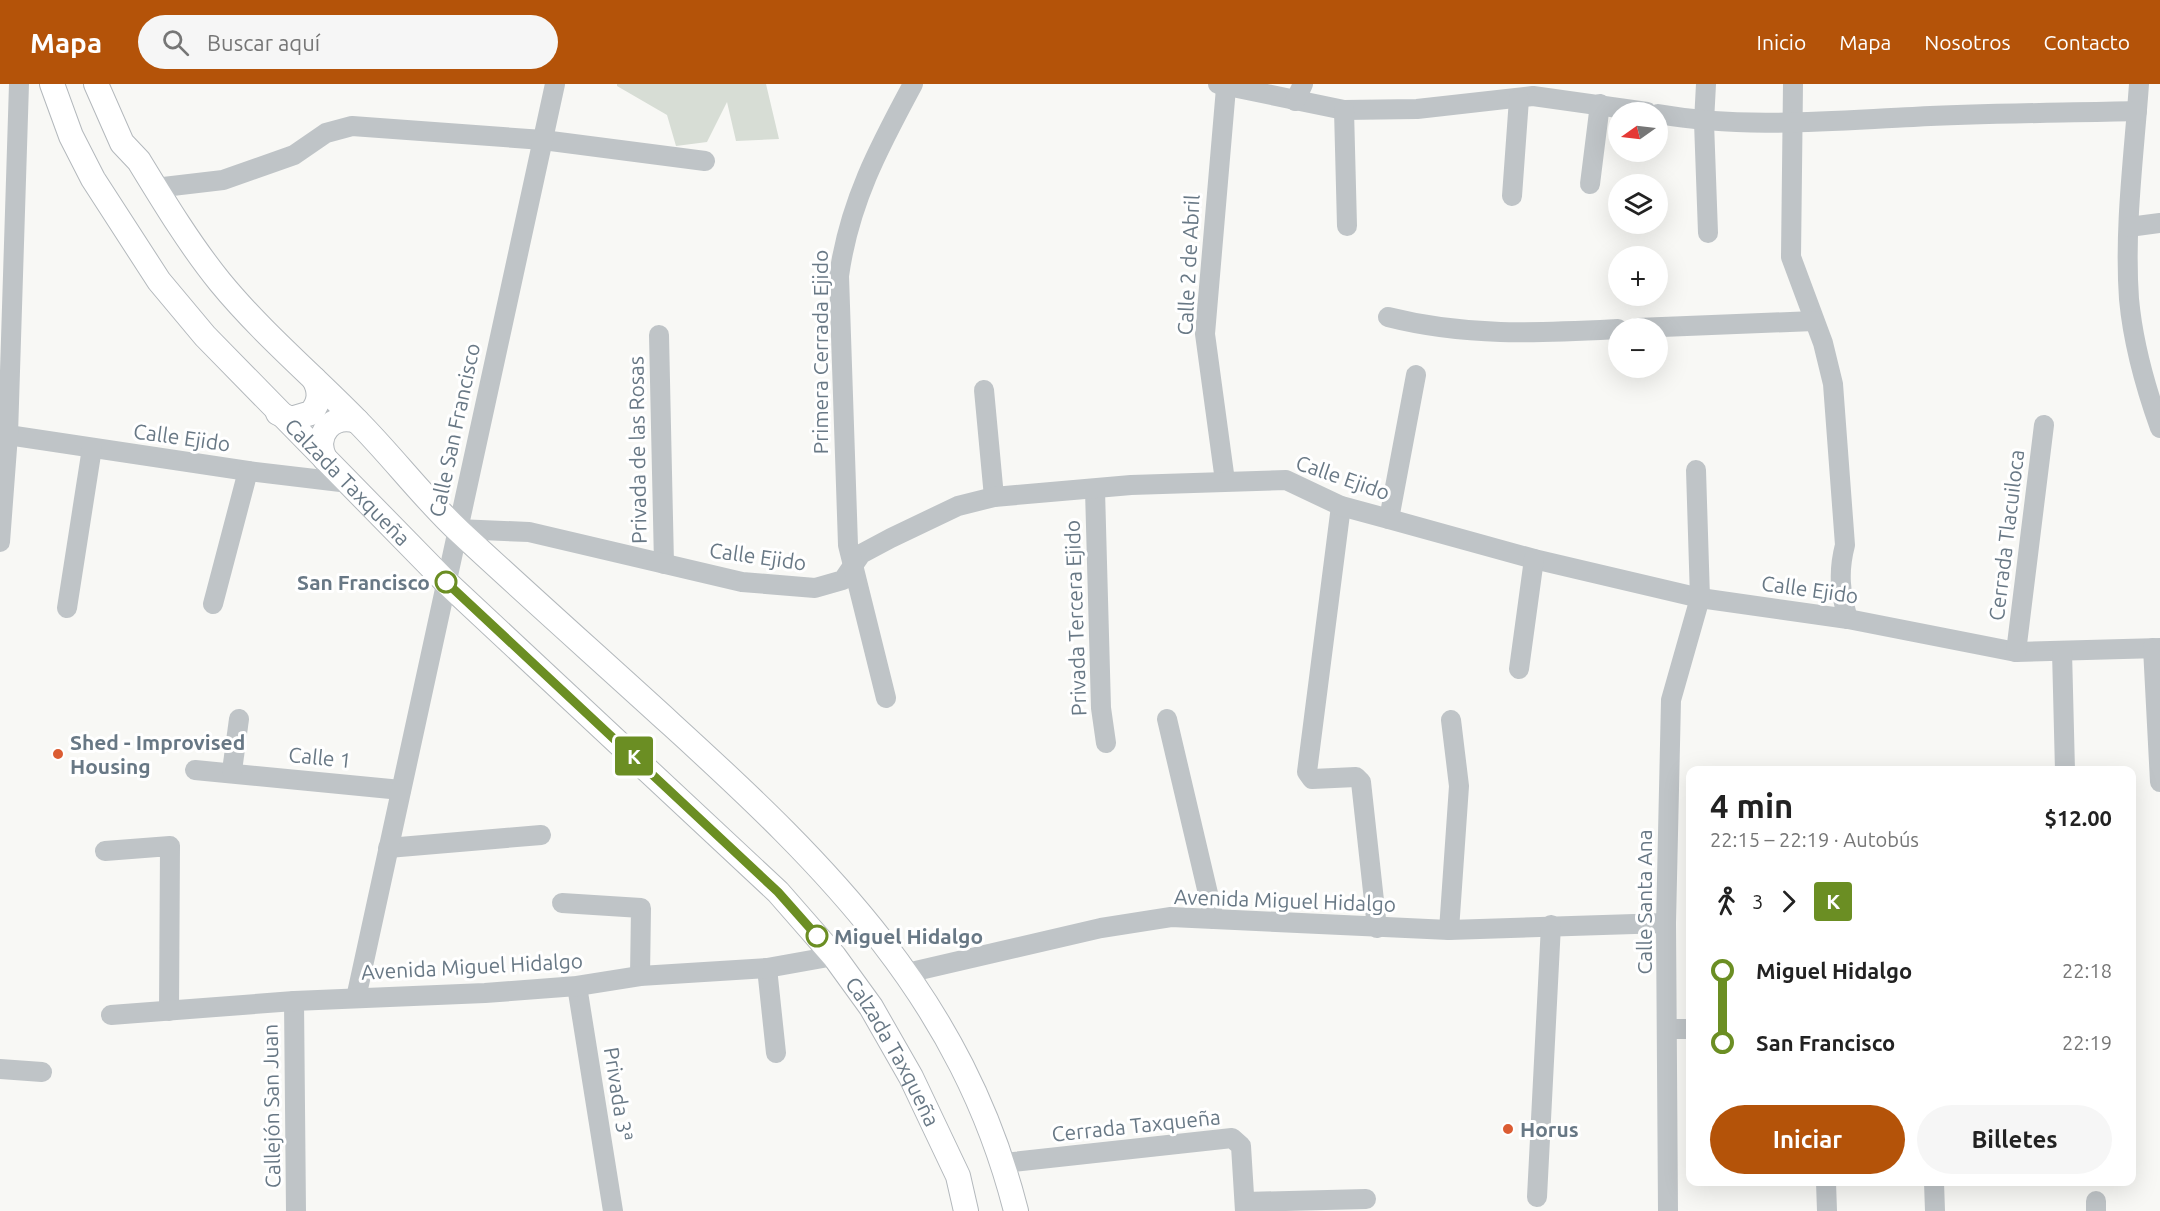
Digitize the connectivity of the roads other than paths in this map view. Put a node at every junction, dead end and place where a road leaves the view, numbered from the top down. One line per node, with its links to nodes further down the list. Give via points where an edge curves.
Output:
1 (19, 84): 42 (street)
2 (51, 84): 38 (main road, Calzada Taxqueña, via 93,179 159,281)
3 (96, 84): 21 (main road, via 122,143)
4 (114, 84): 21 (main road, via 134,133)
5 (555, 84): 20 (street, Calle San Francisco)
6 (913, 84): 56 (street, Primera Cerrada Ejido, via 878,149 855,204 839,276 843,447 848,545)
7 (1706, 84): 18 (street)
8 (1793, 84): 19 (street)
9 (2139, 84): 16 (street)
10 (1222, 86): 11 (street); 47 (street, Calle 2 de Abril, via 1205,334)
11 (1299, 92): 15 (street)
12 (1529, 93): 13 (street); 15 (street, via 1417,109); 25 (street)
13 (1600, 104): 14 (street); 23 (street)
14 (1608, 105)
15 (1344, 110): 27 (street)
16 (2137, 111): 19 (street); 28 (street)
17 (1668, 116): 18 (street)
18 (1704, 122): 19 (street); 29 (street)
19 (1791, 124): 31 (street, via 1791,257)
20 (543, 140): 22 (street); 24 (street, via 352,126 326,133 294,155 223,180); 53 (street, Calle San Francisco)
21 (139, 161): 24 (main road)
22 (705, 161)
23 (1590, 184)
24 (155, 188): 36 (main road, via 220,283)
25 (1512, 196)
26 (2160, 223): 28 (street)
27 (1347, 226)
28 (2128, 227): 41 (street, via 2129,299 2138,357)
29 (1708, 233)
30 (1388, 317): 33 (street, via 1420,326 1507,334)
31 (1814, 321): 32 (street); 62 (street, via 1833,384 1845,545 1840,591)
32 (1668, 327)
33 (1608, 329)
34 (658, 336): 57 (street, Privada de las Rosas)
35 (1416, 375): 52 (street)
36 (314, 379): 38 (main road, via 319,400 311,413 291,419); 39 (main road)
37 (984, 390): 50 (street)
38 (278, 413): 44 (main road, Calzada Taxqueña)
39 (357, 420): 44 (main road, via 337,420 326,428 320,447); 53 (main road)
40 (2044, 425): 65 (street, Cerrada Tlacuiloca)
41 (2160, 428)
42 (8, 435): 43 (street, Calle Ejido); 54 (street)
43 (92, 448): 46 (street, Calle Ejido); 61 (street)
44 (325, 459): 48 (main road, Calzada Taxqueña)
45 (1696, 470): 59 (street, Calle Santa Ana)
46 (248, 471): 48 (street, Calle Ejido); 60 (street)
47 (1225, 481): 49 (street, Calle Ejido); 51 (street, Calle Ejido, via 1286,480)
48 (349, 483): 58 (main road, Calzada Taxqueña)
49 (1095, 490): 50 (street, Calle Ejido); 71 (street, Privada Tercera Ejido, via 1101,708)
50 (994, 497): 56 (street, Calle Ejido, via 958,506 861,554)
51 (1341, 506): 52 (street, Calle Ejido); 84 (street, via 1307,772 1312,778 1356,777 1361,782)
52 (1389, 519): 55 (street, Calle Ejido)
53 (457, 530): 57 (street, Calle Ejido, via 529,532); 58 (street, Calle San Francisco); 88 (main road, via 707,757 815,862)
54 (0, 542)
55 (1534, 559): 59 (street, Calle Ejido); 66 (street)
56 (853, 563): 57 (street, Calle Ejido, via 843,580 815,588 742,582); 67 (street, Primera Cerrada Ejido)
57 (664, 564)
58 (446, 582): 76 (street, Calle San Francisco); 86 (main road, Calzada Taxqueña, via 778,892)
59 (1700, 598): 62 (street, Calle Ejido); 82 (street, Calle Santa Ana, via 1671,700)
60 (213, 604)
61 (67, 608)
62 (1848, 619): 65 (street, Calle Ejido)
63 (2157, 648): 64 (street, Calle Ejido); 75 (street)
64 (2062, 651): 65 (street, Calle Ejido); 72 (street)
65 (2016, 652)
66 (1519, 669)
67 (886, 698)
68 (238, 718): 74 (street)
69 (1167, 719): 81 (street)
70 (1451, 720): 85 (street, via 1459,786)
71 (1106, 743)
72 (2065, 766)
73 (195, 770): 74 (street, Calle 1)
74 (232, 771): 76 (street, Calle 1)
75 (2160, 782)
76 (401, 790): 78 (street, Calle San Francisco)
77 (541, 835): 78 (street)
78 (388, 848): 91 (street, Calle San Francisco)
79 (105, 851): 93 (street, via 170,846)
80 (562, 903): 89 (street, via 641,908)
81 (1214, 919): 84 (street, Avenida Miguel Hidalgo); 88 (street, Avenida Miguel Hidalgo, via 1171,917 1101,928)
82 (1666, 923): 83 (street, Avenida Miguel Hidalgo); 95 (street, Calle Santa Ana)
83 (1551, 925): 85 (street, Avenida Miguel Hidalgo); 103 (street)
84 (1377, 928): 85 (street, Avenida Miguel Hidalgo)
85 (1449, 930)
86 (834, 956): 87 (street, Avenida Miguel Hidalgo); 108 (main road, Calzada Taxqueña, via 871,1007 911,1077 958,1176)
87 (767, 968): 89 (street, Avenida Miguel Hidalgo); 97 (street)
88 (907, 973): 100 (main road, via 954,1047)
89 (640, 976): 90 (street, Avenida Miguel Hidalgo)
90 (577, 986): 91 (street, Avenida Miguel Hidalgo); 107 (street, Privada 3ª)
91 (356, 998): 92 (street, Avenida Miguel Hidalgo)
92 (294, 1001): 93 (street, Avenida Miguel Hidalgo); 106 (street, Callejón San Juan)
93 (169, 1011): 94 (street, Avenida Miguel Hidalgo)
94 (111, 1015)
95 (1668, 1029): 96 (street); 110 (street, Calle Santa Ana)
96 (1686, 1029)
97 (776, 1053)
98 (0, 1069): 99 (street)
99 (42, 1072)
100 (1004, 1163): 105 (street, Cerrada Taxqueña, via 1232,1138 1240,1146); 109 (main road)
101 (1826, 1186): 111 (street)
102 (1934, 1186): 112 (street)
103 (1537, 1197)
104 (1366, 1198): 105 (street)
105 (1245, 1206)
106 (296, 1211)
107 (613, 1211)
108 (966, 1211)
109 (1016, 1211)
110 (1668, 1211)
111 (1827, 1211)
112 (1935, 1211)

